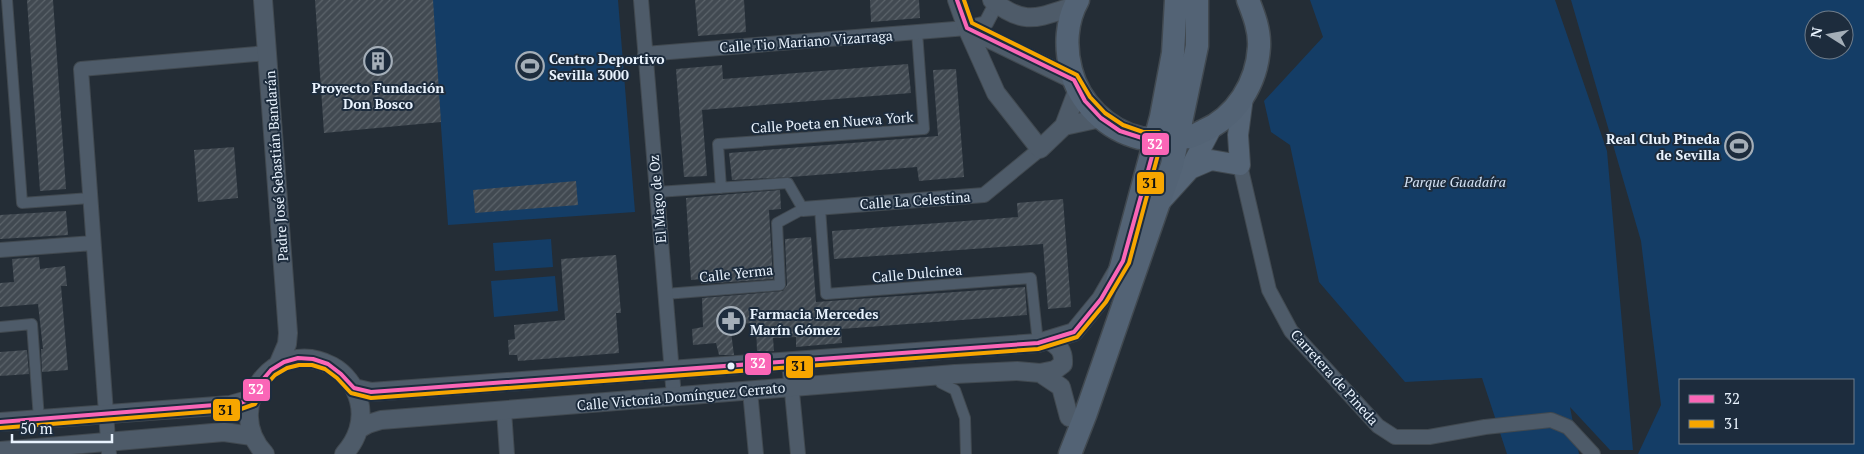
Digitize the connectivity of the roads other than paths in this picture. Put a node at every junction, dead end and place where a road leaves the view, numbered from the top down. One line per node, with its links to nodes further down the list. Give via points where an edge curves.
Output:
1 (8, 0): 25 (street, via 22,203)
2 (264, 0): 12 (street, Padre José Sebastián Bandarán)
3 (641, 0): 13 (street, El Mago de Oz)
4 (958, 0): 10 (street)
5 (1176, 0): 19 (main road)
6 (1197, 0): 19 (main road, via 1197,46)
7 (1248, 0): 15 (main road, via 1256,20 1259,46 1255,73)
8 (994, 2): 9 (street, via 1007,11 1034,19); 10 (street, Calle Tio Mariano Vizarraga, via 986,23)
9 (1076, 3): 14 (main road, via 1068,30 1068,56)
10 (967, 28): 11 (street, Calle Tio Mariano Vizarraga); 14 (street); 20 (street, via 996,93)
11 (917, 32): 13 (street, Calle Tio Mariano Vizarraga); 23 (street, Calle Poeta en Nueva York, via 924,129 718,144)
12 (267, 53): 25 (street, via 81,69); 34 (street, Padre José Sebastián Bandarán)
13 (645, 54): 24 (street, El Mago de Oz)
14 (1076, 85): 16 (main road); 17 (street)
15 (1243, 97): 18 (main road); 21 (main road, via 1238,135)
16 (1101, 118): 17 (street); 19 (main road, via 1120,131 1142,138)
17 (1064, 126): 20 (street)
18 (1214, 126): 19 (main road, via 1189,137); 21 (main road, via 1231,146); 22 (main road)
19 (1167, 137): 26 (main road, via 1172,165); 31 (main road)
20 (1040, 149): 27 (street, Calle La Celestina, via 984,195)
21 (1240, 165): 22 (main road, via 1211,160); 64 (street, Carretera de Pineda, via 1269,290 1291,331 1378,426 1395,436 1429,437 1551,420 1568,427)
22 (1190, 168): 26 (main road)
23 (721, 188): 24 (street); 28 (street, via 788,182)
24 (657, 192): 32 (street, El Mago de Oz)
25 (90, 198): 29 (street)
26 (1158, 204): 63 (main road)
27 (820, 208): 28 (street, Calle La Celestina); 35 (street, Calle Dulcinea, via 826,294 1031,278)
28 (803, 209): 32 (street, Calle Yerma, via 777,223 780,285)
29 (93, 243): 30 (street); 48 (street)
30 (0, 250)
31 (1123, 261): 35 (street, Calle Victoria Domínguez Cerrato, via 1102,299 1074,332); 49 (main road)
32 (665, 294): 39 (street, El Mago de Oz)
33 (0, 327): 50 (street, via 32,324)
34 (288, 333): 36 (street, via 297,348); 38 (street, Padre José Sebastián Bandarán)
35 (1043, 342): 37 (street, Calle Victoria Domínguez Cerrato); 40 (street, via 1061,349 1064,357 1063,364 1055,370)
36 (313, 359): 38 (street, via 295,359); 42 (street, via 337,368)
37 (789, 361): 39 (street, Calle Victoria Domínguez Cerrato); 43 (street)
38 (278, 365): 46 (street, via 256,385)
39 (672, 369): 42 (street, Calle Victoria Domínguez Cerrato, via 371,392); 45 (street, El Mago de Oz)
40 (1040, 373): 43 (street, Calle Victoria Domínguez Cerrato, via 955,374); 49 (street, via 1060,387)
41 (941, 384): 61 (street, via 955,390 965,418)
42 (354, 388): 52 (street, via 360,412)
43 (791, 388): 44 (street, Calle Victoria Domínguez Cerrato); 60 (street)
44 (750, 391): 45 (street, Calle Victoria Domínguez Cerrato); 59 (street)
45 (674, 397): 47 (street, Calle Victoria Domínguez Cerrato)
46 (250, 399): 48 (street, via 230,405); 53 (street, via 248,418)
47 (504, 411): 52 (street, Calle Victoria Domínguez Cerrato, via 381,420); 58 (street)
48 (106, 414): 50 (street); 54 (street)
49 (1069, 417): 62 (main road)
50 (39, 419): 51 (street)
51 (0, 422)
52 (358, 429): 57 (street, via 355,440)
53 (252, 436): 54 (street, via 224,432); 56 (street)
54 (109, 448): 55 (street)
55 (0, 450)
56 (265, 454)
57 (344, 454)
58 (507, 454)
59 (756, 454)
60 (798, 454)
61 (966, 454)
62 (1055, 454)
63 (1070, 454)
64 (1593, 454)

